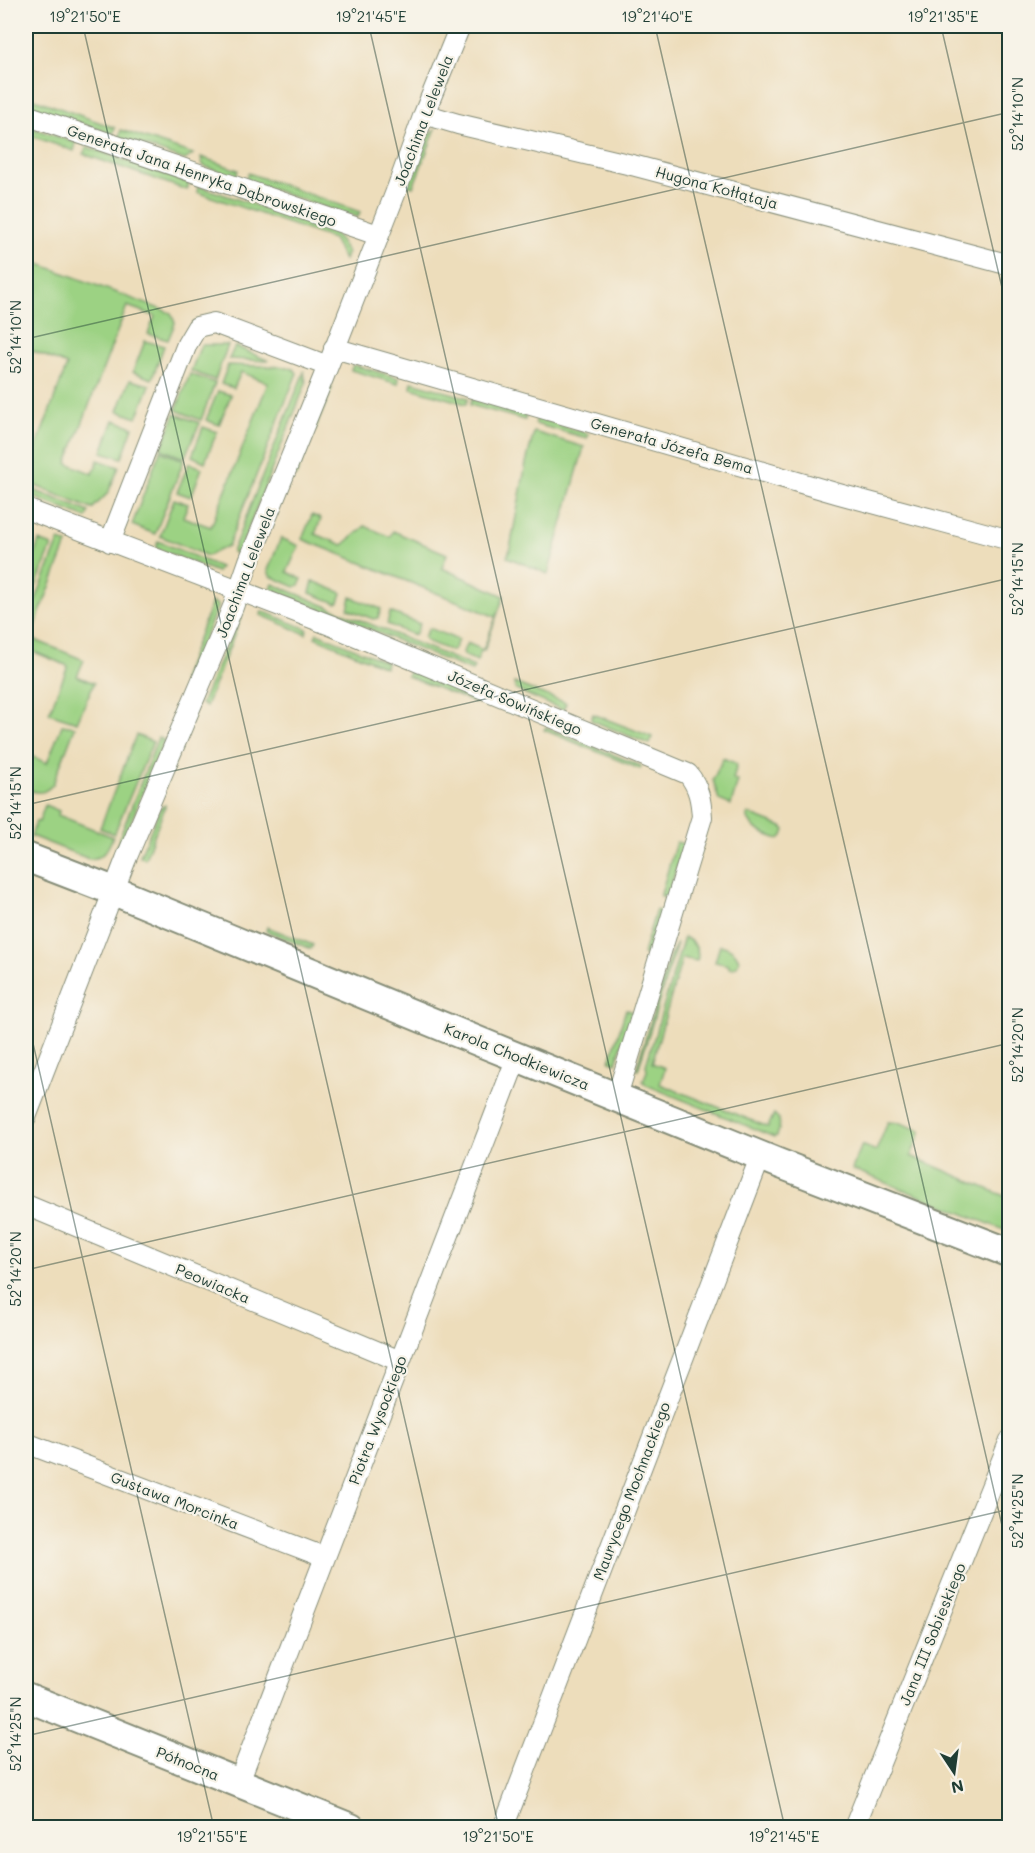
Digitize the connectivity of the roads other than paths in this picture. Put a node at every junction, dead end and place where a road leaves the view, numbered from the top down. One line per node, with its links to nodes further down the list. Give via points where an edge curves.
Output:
1 (460, 26): 2 (street, Joachima Lelewela)
2 (424, 114): 4 (street, Joachima Lelewela); 5 (street, Hugona Kołłątaja)
3 (26, 115): 4 (street, Generała Jana Henryka Dąbrowskiego)
4 (378, 235): 6 (street, Joachima Lelewela)
5 (1010, 265)
6 (331, 357): 8 (street, Generała Józefa Bema); 9 (street, Generała Józefa Bema, via 214,324 196,327); 10 (street, Joachima Lelewela)
7 (26, 509): 9 (street, Józefa Sowińskiego)
8 (1010, 540)
9 (110, 542): 10 (street, Józefa Sowińskiego)
10 (239, 590): 12 (street, Joachima Lelewela); 14 (street, Józefa Sowińskiego, via 660,762 692,779 700,794 702,817)
11 (26, 857): 12 (street, Karola Chodkiewicza)
12 (114, 891): 13 (street, Karola Chodkiewicza); 15 (street, Joachima Lelewela)
13 (517, 1057): 14 (street, Karola Chodkiewicza); 19 (street, Piotra Wysockiego)
14 (616, 1096): 16 (street, Karola Chodkiewicza)
15 (26, 1117)
16 (760, 1155): 18 (street, Karola Chodkiewicza); 27 (street, Maurycego Mochnackiego)
17 (26, 1205): 19 (street, Peowiacka)
18 (1010, 1253)
19 (400, 1361): 22 (street, Piotra Wysockiego)
20 (1010, 1440): 28 (street, Jana III Sobieskiego)
21 (26, 1443): 22 (street, Gustawa Morcinka)
22 (324, 1557): 24 (street, Piotra Wysockiego)
23 (26, 1697): 24 (street, Północna)
24 (238, 1784): 25 (street, Północna)
25 (303, 1818): 26 (street, Północna)
26 (351, 1827)
27 (503, 1827)
28 (854, 1827)

